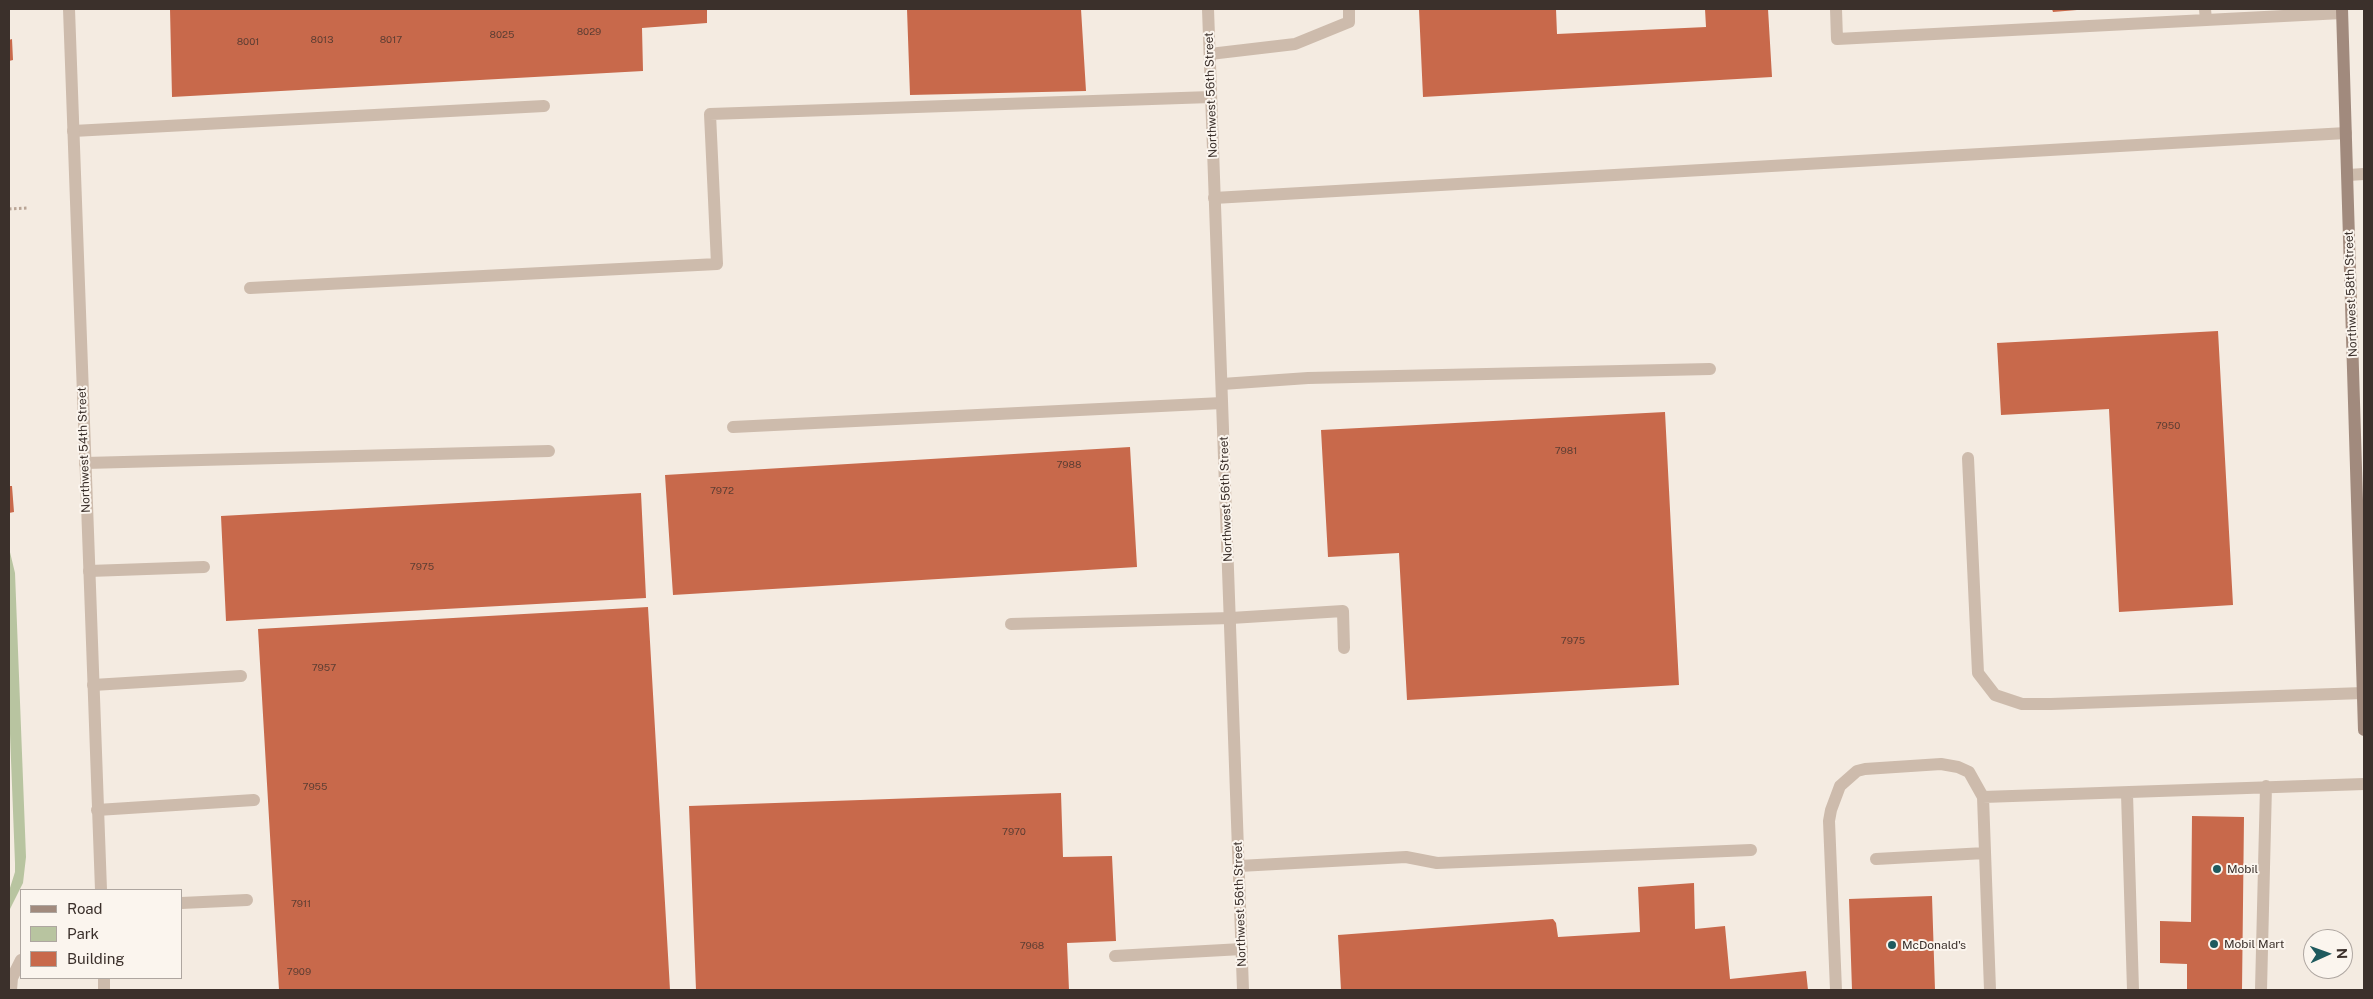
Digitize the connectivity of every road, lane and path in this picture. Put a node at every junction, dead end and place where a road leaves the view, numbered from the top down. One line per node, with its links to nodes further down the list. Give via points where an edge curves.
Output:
1 (69, 9): 10 (street, Northwest 54th Street)
2 (1208, 9): 7 (street, Northwest 56th Street)
3 (1349, 9): 7 (street, via 1350,22 1295,44)
4 (1836, 9): 6 (street, via 1837,39)
5 (2342, 11): 6 (street); 11 (main road, Northwest 58th Street)
6 (2206, 14)
7 (1210, 54): 8 (street, Northwest 56th Street)
8 (1212, 97): 14 (street, Northwest 56th Street); 17 (street, via 710,114 718,264)
9 (544, 106): 10 (street)
10 (73, 131): 24 (street, Northwest 54th Street)
11 (2346, 133): 13 (main road, Northwest 58th Street); 14 (street)
12 (2364, 174): 13 (street)
13 (2348, 175): 32 (main road, Northwest 58th Street)
14 (1214, 198): 19 (street, Northwest 56th Street)
15 (28, 208): 16 (path)
16 (9, 209)
17 (250, 288)
18 (1710, 369): 19 (street, via 1308,378)
19 (1222, 384): 20 (street, Northwest 56th Street)
20 (1222, 403): 21 (street); 27 (street, Northwest 56th Street)
21 (733, 427)
22 (549, 450): 24 (street)
23 (1968, 458): 32 (street, via 1978,673 1995,695 2022,704 2051,704)
24 (85, 463): 26 (street, Northwest 54th Street)
25 (204, 567): 26 (street)
26 (89, 571): 31 (street, Northwest 54th Street)
27 (1231, 618): 28 (street); 29 (street, via 1342,610); 43 (street, Northwest 56th Street)
28 (1011, 624)
29 (1344, 648)
30 (241, 676): 31 (street)
31 (93, 685): 39 (street, Northwest 54th Street)
32 (2363, 692): 33 (main road, Northwest 58th Street)
33 (2364, 730)
34 (2364, 784): 35 (street)
35 (2266, 786): 36 (street); 55 (street)
36 (2127, 794): 37 (street); 54 (street)
37 (1983, 797): 41 (street); 52 (street, via 1969,772 1942,764 1865,769 1857,771 1840,786 1829,821)
38 (254, 800): 39 (street)
39 (97, 810): 44 (street, Northwest 54th Street)
40 (1751, 850): 43 (street, via 1437,863 1406,857)
41 (1985, 853): 42 (street); 53 (street)
42 (1876, 859)
43 (1239, 866): 47 (street, Northwest 56th Street)
44 (101, 889)
45 (247, 900): 46 (street)
46 (182, 903)
47 (1242, 949): 48 (street); 51 (street, Northwest 56th Street)
48 (1115, 956)
49 (20, 962): 50 (street)
50 (10, 990)
51 (1243, 990)
52 (1836, 990)
53 (1990, 990)
54 (2133, 990)
55 (2261, 990)

